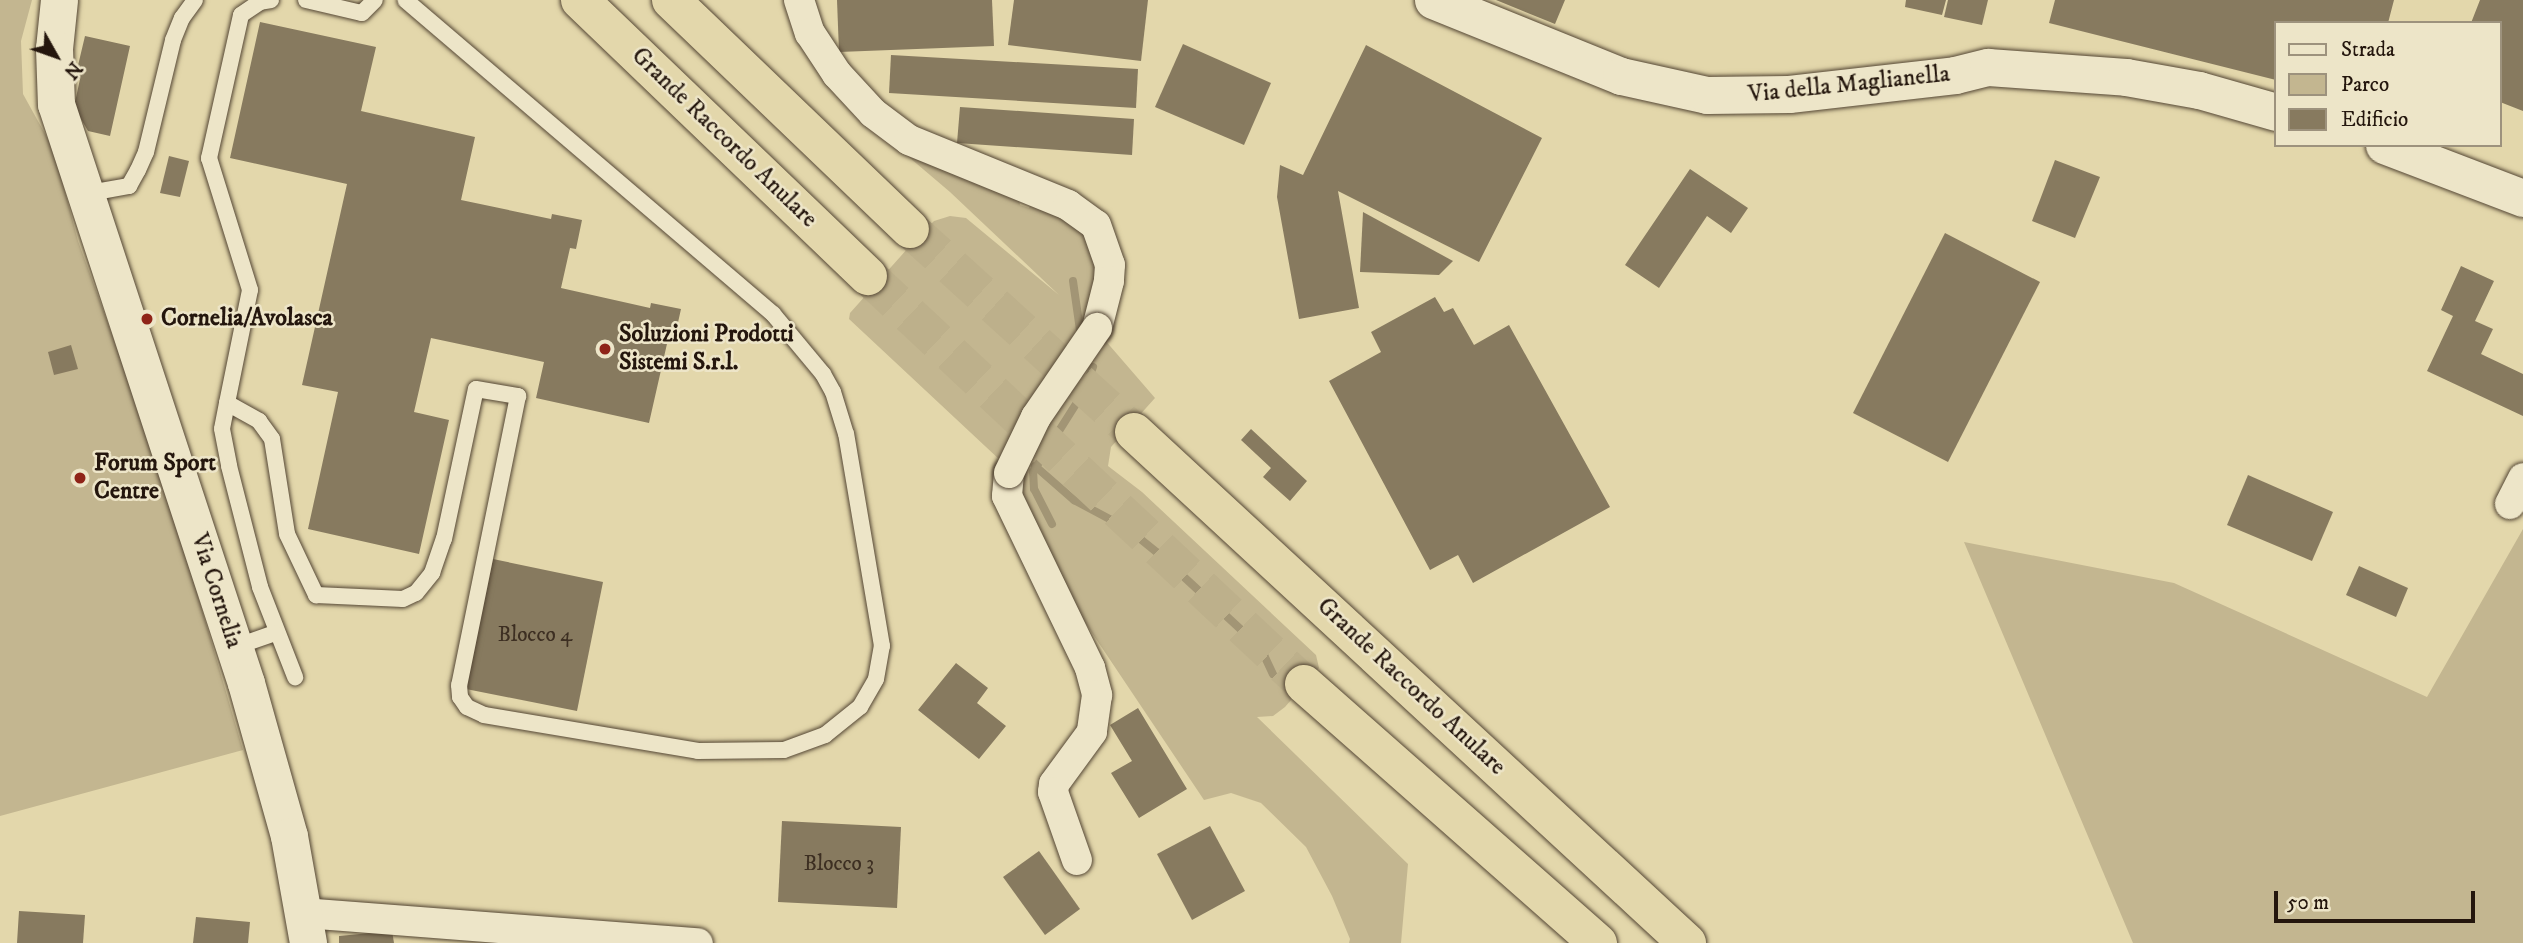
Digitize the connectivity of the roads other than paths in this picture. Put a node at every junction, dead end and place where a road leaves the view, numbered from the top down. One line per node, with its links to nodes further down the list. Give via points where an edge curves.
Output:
1 (59, 0): 13 (street, Via Cornelia, via 54,48 56,104)
2 (195, 0): 13 (lane, via 173,40 146,152 129,186)
3 (271, 0): 17 (lane, via 241,15 209,158 250,290)
4 (306, 0): 5 (lane, via 362,13)
5 (375, 0)
6 (406, 0): 17 (lane, via 773,314 814,360 833,392 846,434 881,646 876,679 860,707 825,735 801,746 769,751 698,751 475,711 460,697 459,685 518,396 476,389 436,562 416,593 403,599 316,596 287,534 272,439 259,421)
7 (580, 0): 16 (highway, Grande Raccordo Anulare)
8 (671, 0): 15 (highway)
9 (799, 0): 23 (street, bridge, via 810,33 832,67 873,113 909,140 1068,205 1096,225 1110,265 1097,328 1036,417 1009,473 1007,496 1090,668 1097,695 1092,732 1054,784 1053,792)
10 (1433, 0): 11 (street, Via della Maglianella, via 1621,76 1707,96 1828,90 1988,67 2126,77 2200,90)
11 (2274, 111)
12 (2389, 147): 14 (street)
13 (84, 194): 20 (street, Via Cornelia)
14 (2523, 198)
15 (910, 229)
16 (867, 276)
17 (227, 403): 19 (lane, via 222,429 229,466)
18 (1134, 432): 27 (highway, Grande Raccordo Anulare)
19 (275, 633): 20 (lane); 21 (lane)
20 (234, 647): 24 (street, Via Cornelia, via 289,836)
21 (295, 677)
22 (1304, 684): 26 (highway)
23 (1077, 860)
24 (306, 928): 25 (street)
25 (698, 943)
26 (1598, 943)
27 (1687, 943)

